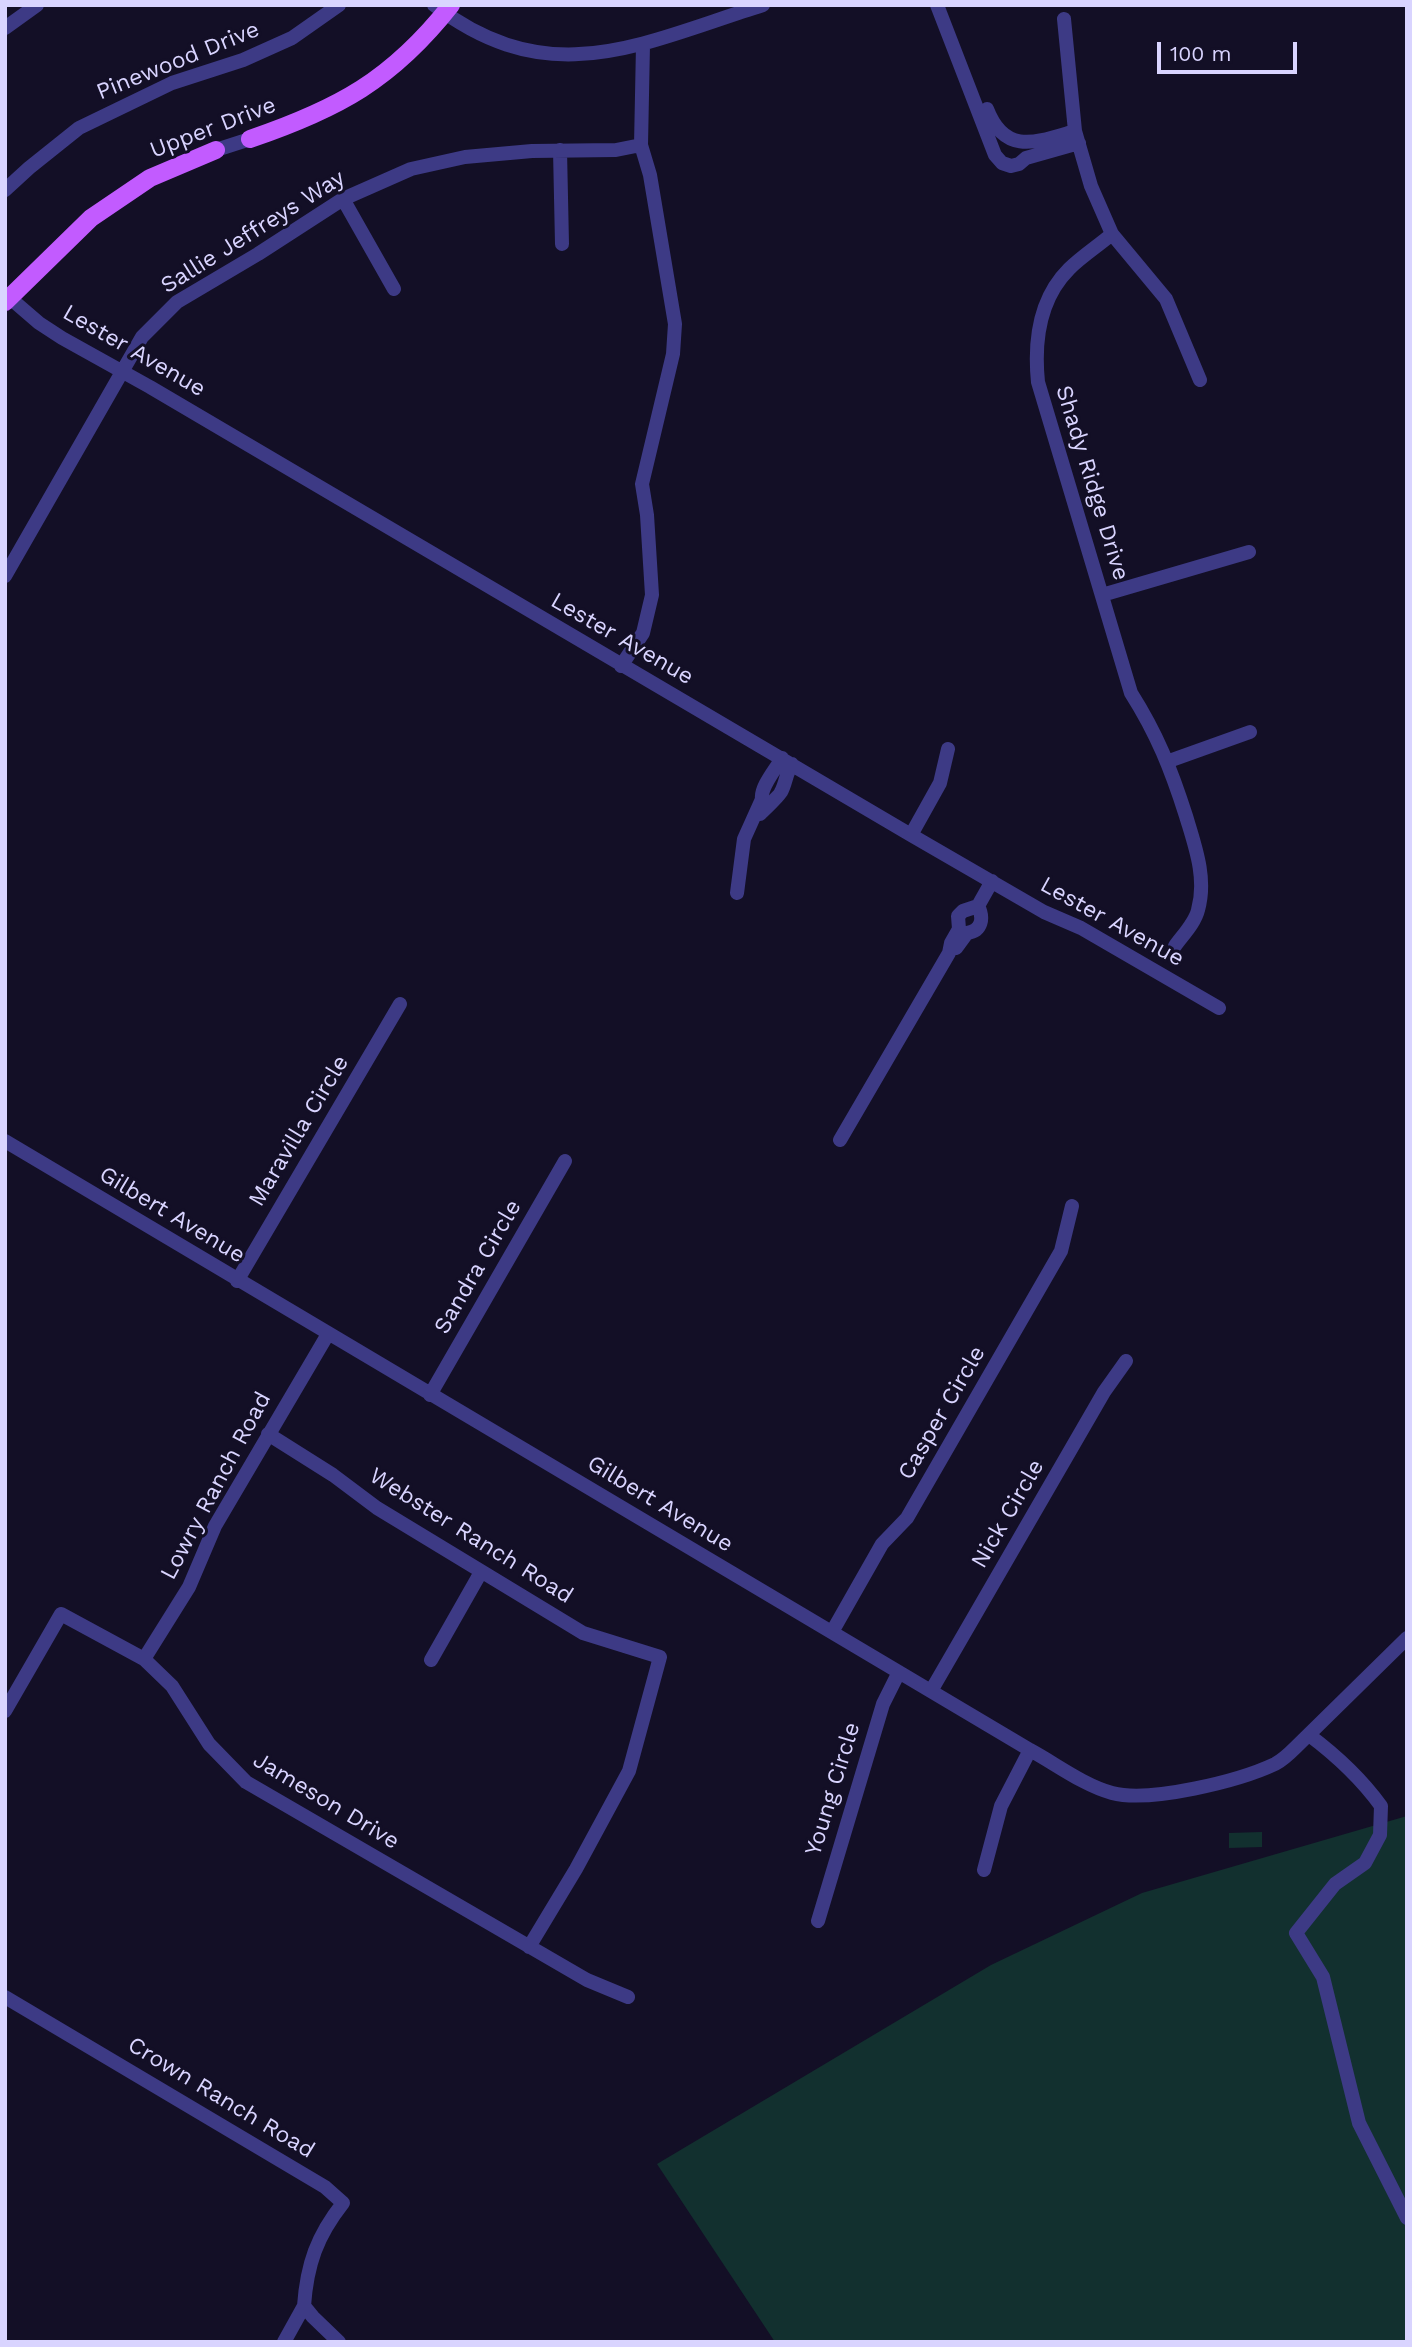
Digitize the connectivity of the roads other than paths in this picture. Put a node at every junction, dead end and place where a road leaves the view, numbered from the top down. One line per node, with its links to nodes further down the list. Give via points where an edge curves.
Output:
1 (37, 5): 8 (street)
2 (339, 5): 15 (street, Pinewood Drive, via 292,38 243,61 172,83 79,128)
3 (763, 5): 9 (street)
4 (937, 5): 10 (street, via 1002,163 1019,164)
5 (947, 5): 10 (street, via 1001,135 1037,142)
6 (443, 8): 9 (street, via 500,43 532,51 589,55); 11 (main road, Upper Drive, via 418,44 386,74 341,103)
7 (1065, 19): 10 (street)
8 (5, 28)
9 (643, 45): 12 (street)
10 (1077, 137): 17 (street)
11 (250, 139): 13 (street, Upper Drive)
12 (641, 145): 14 (street, Sallie Jeffreys Way); 26 (street, via 674,324 673,354 642,484 652,595 642,633)
13 (216, 150): 20 (main road, Upper Drive, via 150,178 91,218)
14 (560, 150): 16 (street, Sallie Jeffreys Way, via 465,157 411,169); 18 (street)
15 (5, 190)
16 (343, 199): 19 (street); 21 (street, Sallie Jeffreys Way, via 177,302 142,337)
17 (1112, 234): 22 (street, via 1166,299); 25 (street, Shady Ridge Drive, via 1057,283 1038,329 1035,356 1038,382)
18 (562, 244)
19 (394, 289)
20 (8, 300): 21 (street, Lester Avenue)
21 (122, 371): 24 (street, Sallie Jeffreys Way); 26 (street, Lester Avenue)
22 (1200, 380)
23 (1248, 552): 25 (street)
24 (5, 576)
25 (1102, 595): 30 (street, Shady Ridge Drive, via 1131,693)
26 (621, 666): 29 (street, Lester Avenue)
27 (1250, 733): 30 (street)
28 (948, 748): 31 (street, via 940,783)
29 (787, 761): 31 (street, Lester Avenue); 33 (street, via 764,785 744,839)
30 (1168, 761): 35 (street, Shady Ridge Drive, via 1199,858 1202,883 1198,913)
31 (911, 835): 32 (street, Lester Avenue)
32 (992, 881): 34 (street); 38 (street, Lester Avenue)
33 (737, 893)
34 (978, 906): 36 (street, via 958,916 959,929); 36 (street, via 980,927 967,933)
35 (1174, 946)
36 (949, 953): 39 (street)
37 (400, 1004): 43 (street, Maravilla Circle)
38 (1219, 1008)
39 (840, 1140)
40 (5, 1141): 43 (street, Gilbert Avenue)
41 (565, 1161): 46 (street, Sandra Circle)
42 (1072, 1206): 49 (street, Casper Circle, via 1061,1251 907,1518 882,1544)
43 (237, 1280): 44 (street, Gilbert Avenue)
44 (328, 1334): 46 (street, Gilbert Avenue); 47 (street, Lowry Ranch Road)
45 (1126, 1361): 54 (street, Nick Circle)
46 (430, 1395): 49 (street, Gilbert Avenue)
47 (268, 1434): 48 (street, Webster Ranch Road); 51 (street, Lowry Ranch Road, via 215,1527 189,1587)
48 (481, 1572): 52 (street); 60 (street, Webster Ranch Road, via 583,1633 660,1657 629,1770)
49 (832, 1632): 53 (street, Gilbert Avenue)
50 (1407, 1638): 56 (street, Gilbert Avenue)
51 (144, 1659): 55 (street, Jameson Drive, via 61,1614); 60 (street, Jameson Drive, via 172,1686 209,1744 246,1782)
52 (431, 1660)
53 (899, 1672): 54 (street, Gilbert Avenue); 59 (street, Young Circle, via 883,1704)
54 (931, 1691): 57 (street, Gilbert Avenue)
55 (5, 1711)
56 (1308, 1735): 57 (street, Gilbert Avenue, via 1278,1762 1255,1772 1135,1797 1087,1782); 63 (street, via 1338,1756 1381,1806 1380,1835 1366,1863 1335,1884 1296,1933 1323,1977 1359,2123)
57 (1030, 1750): 58 (street, via 1001,1806)
58 (984, 1870)
59 (818, 1921)
60 (528, 1947): 62 (street, Jameson Drive)
61 (5, 1997): 64 (street, Crown Ranch Road, via 325,2187 343,2203 307,2272)
62 (628, 1997)
63 (1407, 2218)
64 (304, 2306): 65 (street); 66 (street)
65 (284, 2342)
66 (339, 2342)

